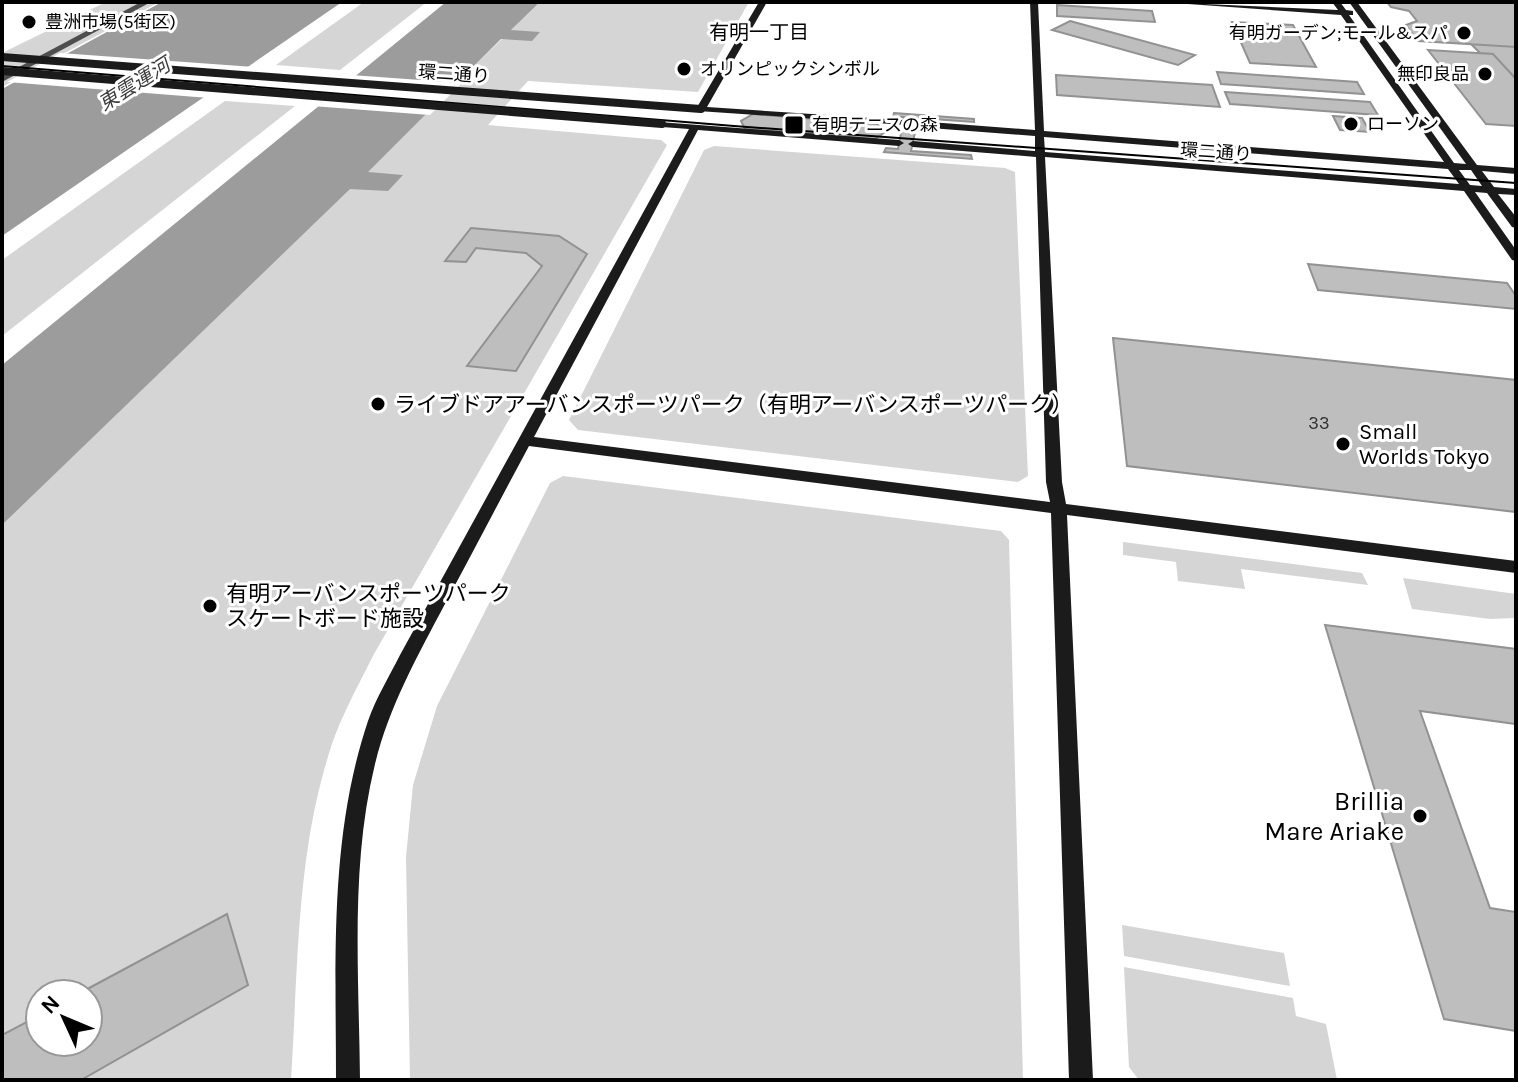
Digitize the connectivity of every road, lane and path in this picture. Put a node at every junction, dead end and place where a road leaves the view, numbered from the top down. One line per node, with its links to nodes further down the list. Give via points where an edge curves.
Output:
1 (147, 2): 11 (street)
2 (763, 2): 12 (street)
3 (1034, 2): 16 (street)
4 (1164, 2): 7 (street)
5 (1336, 2): 7 (street)
6 (1353, 2): 8 (street)
7 (1343, 12): 8 (street); 20 (street)
8 (1361, 13): 21 (street)
9 (2, 57): 12 (street, 環二通り, bridge)
10 (2, 71): 15 (street, 環二通り, bridge)
11 (2, 79)
12 (701, 109): 13 (street, 環二通り)
13 (903, 123)
14 (917, 124): 16 (street, 環二通り)
15 (695, 127): 17 (street, 環二通り); 28 (street)
16 (1039, 134): 19 (street); 20 (street, 環二通り)
17 (899, 143)
18 (913, 144): 19 (street, 環二通り)
19 (1039, 154): 23 (street, 環二通り); 29 (street)
20 (1450, 165): 21 (street, 環二通り); 23 (street)
21 (1473, 167): 22 (street, 環二通り); 24 (street)
22 (1516, 171)
23 (1467, 188): 24 (street, 環二通り); 27 (street)
24 (1490, 190): 25 (street, 環二通り); 26 (street)
25 (1516, 192)
26 (1516, 225)
27 (1516, 258)
28 (525, 441): 29 (street); 31 (street, via 406,660 378,720 365,766 350,853)
29 (1059, 511): 30 (street); 32 (street)
30 (1516, 567)
31 (348, 1080)
32 (1081, 1080)

